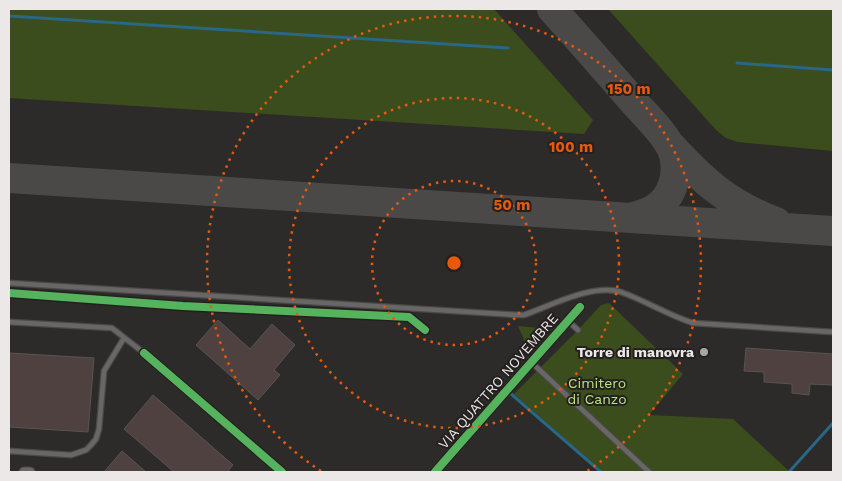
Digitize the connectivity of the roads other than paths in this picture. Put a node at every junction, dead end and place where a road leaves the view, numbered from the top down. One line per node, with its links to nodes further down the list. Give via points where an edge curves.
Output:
1 (9, 283): 2 (lane, via 518,315)
2 (579, 296): 3 (lane); 7 (lane, via 594,291 620,292 693,323)
3 (580, 307): 4 (street, VIA QUATTRO NOVEMBRE)
4 (568, 320): 6 (lane); 10 (street, VIA QUATTRO NOVEMBRE)
5 (9, 322): 8 (lane, via 112,328)
6 (578, 330)
7 (833, 332)
8 (124, 338): 9 (lane); 11 (lane, via 104,371 99,429 92,445 70,455)
9 (144, 353): 14 (street)
10 (531, 362): 15 (street, VIA QUATTRO NOVEMBRE); 16 (lane)
11 (9, 451)
12 (24, 472): 13 (street)
13 (30, 472)
14 (282, 472)
15 (435, 472)
16 (649, 472)

